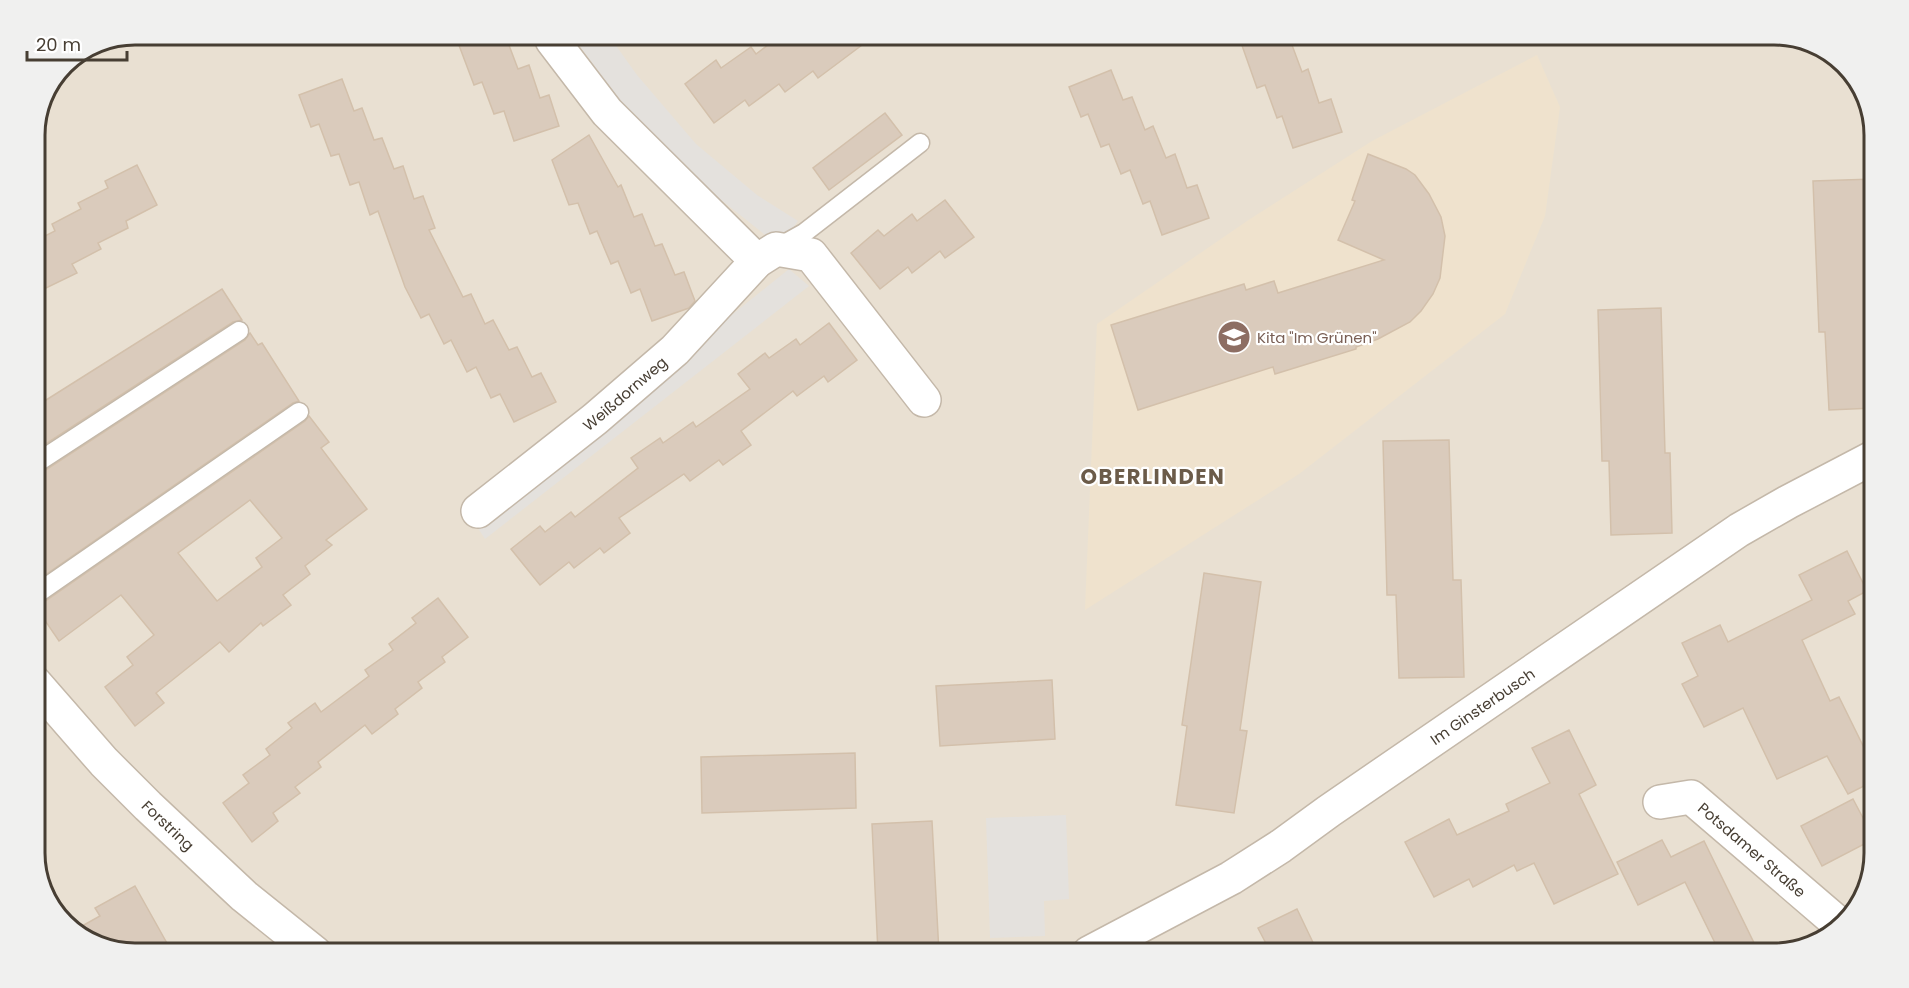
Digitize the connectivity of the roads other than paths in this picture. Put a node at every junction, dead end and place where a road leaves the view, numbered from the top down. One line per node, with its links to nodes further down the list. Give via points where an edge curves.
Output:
1 (556, 45): 3 (street, via 608,111)
2 (920, 143): 3 (lane, via 804,232)
3 (766, 255): 5 (street, via 811,255); 9 (street, Weißdornweg, via 675,350)
4 (239, 331): 7 (lane)
5 (924, 400)
6 (299, 412): 10 (lane)
7 (45, 457)
8 (1864, 462): 15 (street, Im Ginsterbusch, via 1739,530 1231,878)
9 (478, 511)
10 (45, 588)
11 (45, 694): 14 (street, Forstring, via 148,806 244,896)
12 (1660, 802): 13 (street, Potsdamer Straße, via 1691,797)
13 (1834, 920)
14 (302, 943)
15 (1110, 943)

